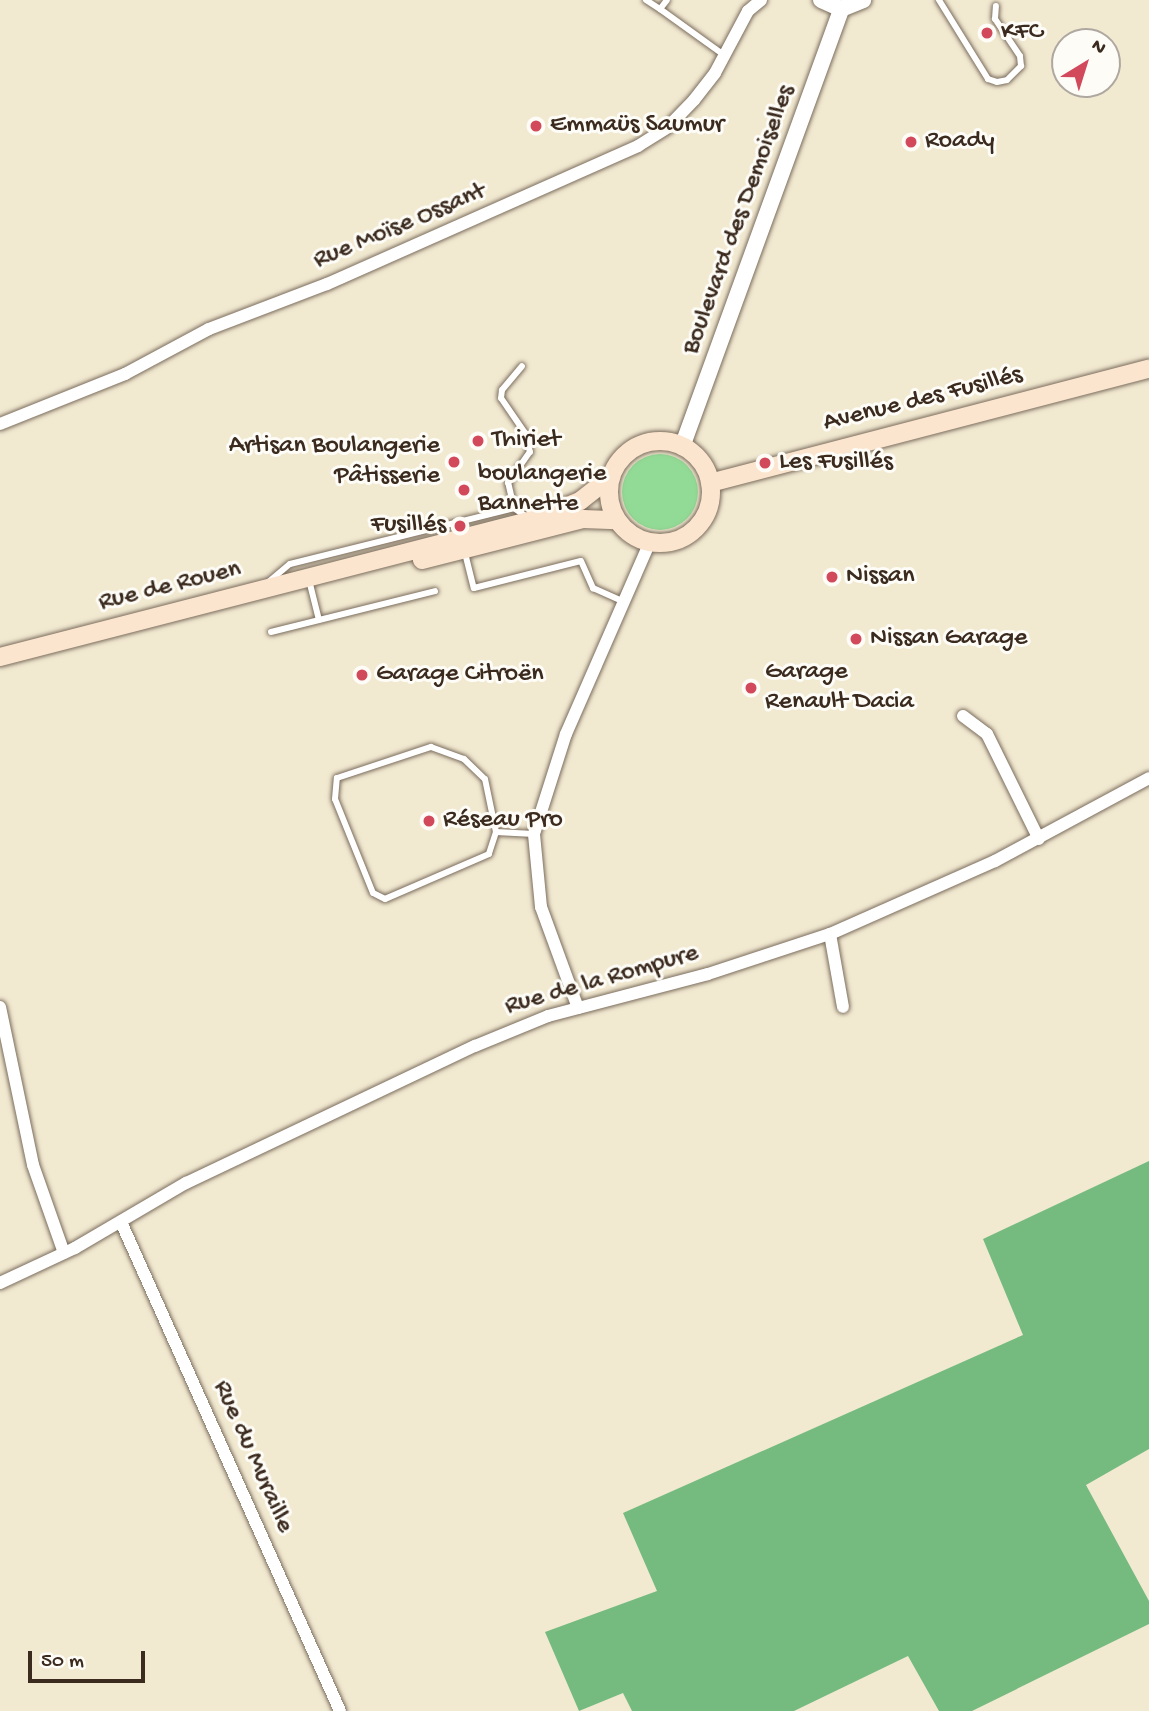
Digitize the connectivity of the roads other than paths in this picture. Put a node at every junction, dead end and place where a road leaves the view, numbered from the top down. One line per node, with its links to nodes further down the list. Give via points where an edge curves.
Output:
1 (646, 0): 8 (lane)
2 (667, 0): 8 (lane)
3 (761, 0): 10 (street, Rue Moïse Ossant, via 748,11)
4 (821, 0): 9 (street)
5 (863, 0): 9 (street)
6 (939, 0): 7 (lane, via 988,79 997,82 1007,80 1021,66 1020,56 995,19)
7 (996, 6)
8 (660, 9): 10 (lane)
9 (841, 9): 14 (street, Boulevard des Demoiselles)
10 (725, 55): 13 (street, Rue Moïse Ossant, via 681,115 638,146 327,284 209,329 125,374)
11 (522, 366): 17 (lane, via 502,390 501,398 525,433 530,452 508,484)
12 (1149, 369): 16 (main road, Avenue des Fusillés)
13 (0, 424)
14 (682, 447): 15 (main road, via 666,442 635,448 622,458); 16 (main road, via 705,468)
15 (611, 477): 18 (main road, Rue de Rouen, via 580,501); 19 (main road, via 610,499)
16 (710, 483): 20 (main road, via 708,511 691,533 664,543)
17 (514, 508): 18 (lane); 24 (lane, via 290,564 275,572)
18 (532, 520): 21 (main road, Rue de Rouen)
19 (617, 520): 20 (main road, via 637,538); 21 (main road, Rue de Rouen, via 583,519)
20 (650, 542): 25 (street)
21 (465, 543): 22 (main road, Rue de Rouen, via 392,568 353,569); 25 (lane, via 474,587 581,561 593,588)
22 (309, 580): 24 (main road, Rue de Rouen); 26 (lane)
23 (435, 591): 26 (lane)
24 (260, 592): 28 (main road, Rue de Rouen)
25 (625, 602): 32 (street, via 566,734)
26 (319, 620): 27 (lane)
27 (271, 632)
28 (0, 657)
29 (963, 716): 33 (street, via 987,734)
30 (1149, 778): 33 (street, Rue de la Rompure)
31 (496, 832): 31 (lane, via 485,779 464,758 431,747 337,778 335,799 373,893 385,899 489,854); 32 (lane)
32 (534, 834): 37 (street, via 541,906)
33 (1039, 839): 34 (street, Rue de la Rompure)
34 (830, 934): 36 (street); 37 (street, Rue de la Rompure, via 708,974)
35 (0, 1007): 39 (street, via 33,1165)
36 (843, 1007)
37 (578, 1008): 38 (street, Rue de la Rompure, via 548,1016 429,1067 186,1183)
38 (121, 1222): 39 (street, Rue de la Rompure); 41 (street, Rue du Muraille)
39 (64, 1253): 40 (street, Rue de la Rompure)
40 (0, 1283)
41 (340, 1711)

